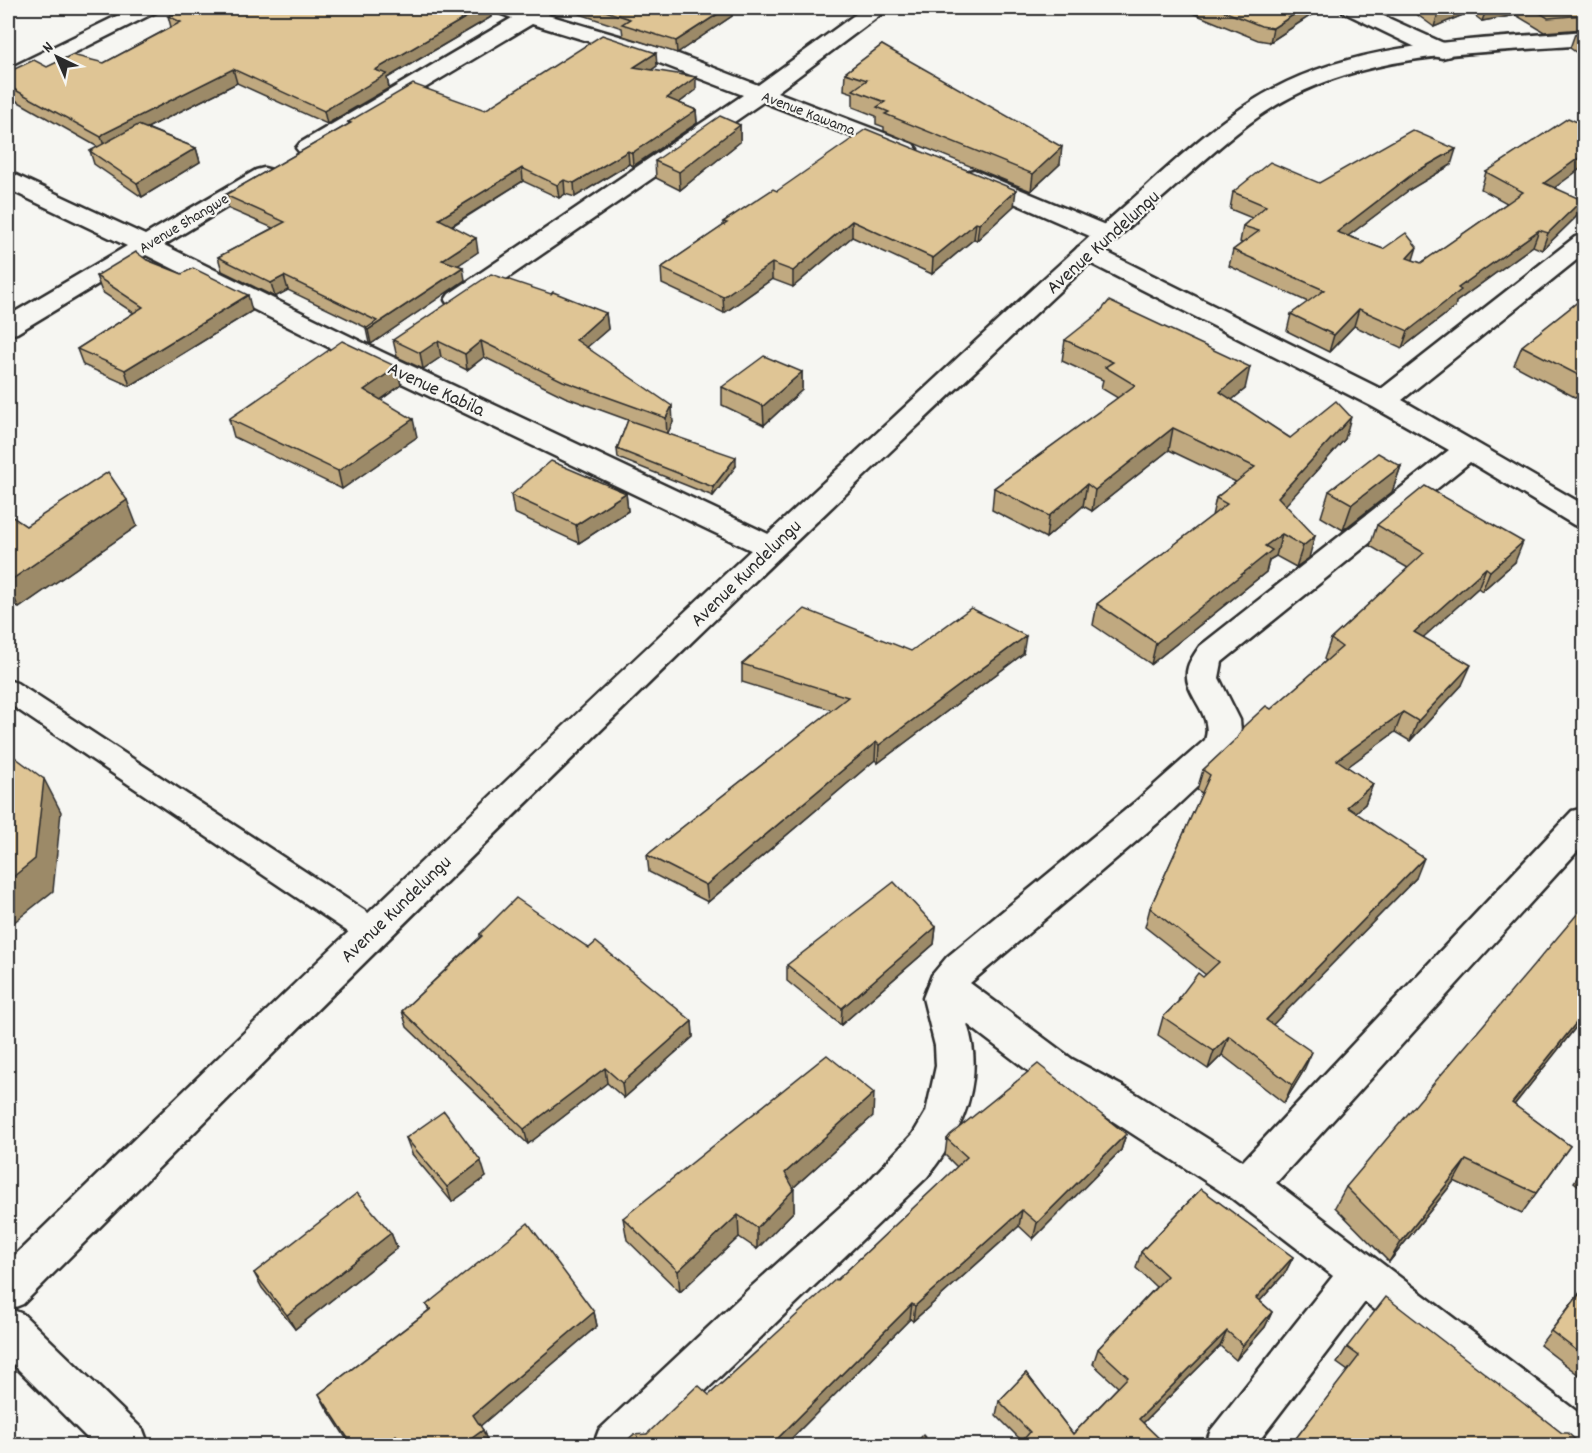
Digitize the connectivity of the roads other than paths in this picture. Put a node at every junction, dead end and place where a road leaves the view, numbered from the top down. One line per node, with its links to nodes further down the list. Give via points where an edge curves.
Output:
1 (149, 8): 8 (street)
2 (502, 8): 5 (street, Avenue Kawama)
3 (877, 8): 9 (street)
4 (1350, 8): 7 (street)
5 (538, 12): 9 (street, Avenue Kawama); 15 (street, Avenue Shangwe)
6 (1584, 38): 7 (street, Avenue Kundelungu)
7 (1442, 51): 14 (street, Avenue Kundelungu, via 1321,76 1271,97 1214,141)
8 (8, 77)
9 (761, 93): 10 (street, Avenue Kawama); 16 (street)
10 (928, 158)
11 (958, 171): 14 (street)
12 (8, 180): 15 (street, Avenue Kabila)
13 (1584, 242): 18 (street)
14 (1098, 244): 18 (street); 21 (street, Avenue Kundelungu)
15 (145, 245): 17 (street, Avenue Shangwe); 21 (street, Avenue Kabila, via 382,352)
16 (440, 312)
17 (8, 327)
18 (1383, 401): 19 (street)
19 (1469, 449): 20 (street); 25 (street, via 1211,654 1201,672 1203,683 1223,717 1225,730 1219,746 1178,786 960,968)
20 (1584, 518)
21 (770, 547): 24 (street, Avenue Kundelungu)
22 (8, 690): 24 (lane)
23 (1584, 821): 26 (street)
24 (371, 931): 28 (street, Avenue Kundelungu)
25 (945, 986): 26 (street, via 1049,1065 1119,1104); 32 (street, via 941,1010 955,1047 955,1071 939,1129 913,1164)
26 (1247, 1186): 27 (street)
27 (1362, 1274): 30 (street); 33 (street)
28 (8, 1290)
29 (8, 1329): 31 (street)
30 (1584, 1444)
31 (127, 1446)
32 (615, 1446)
33 (1227, 1446)

